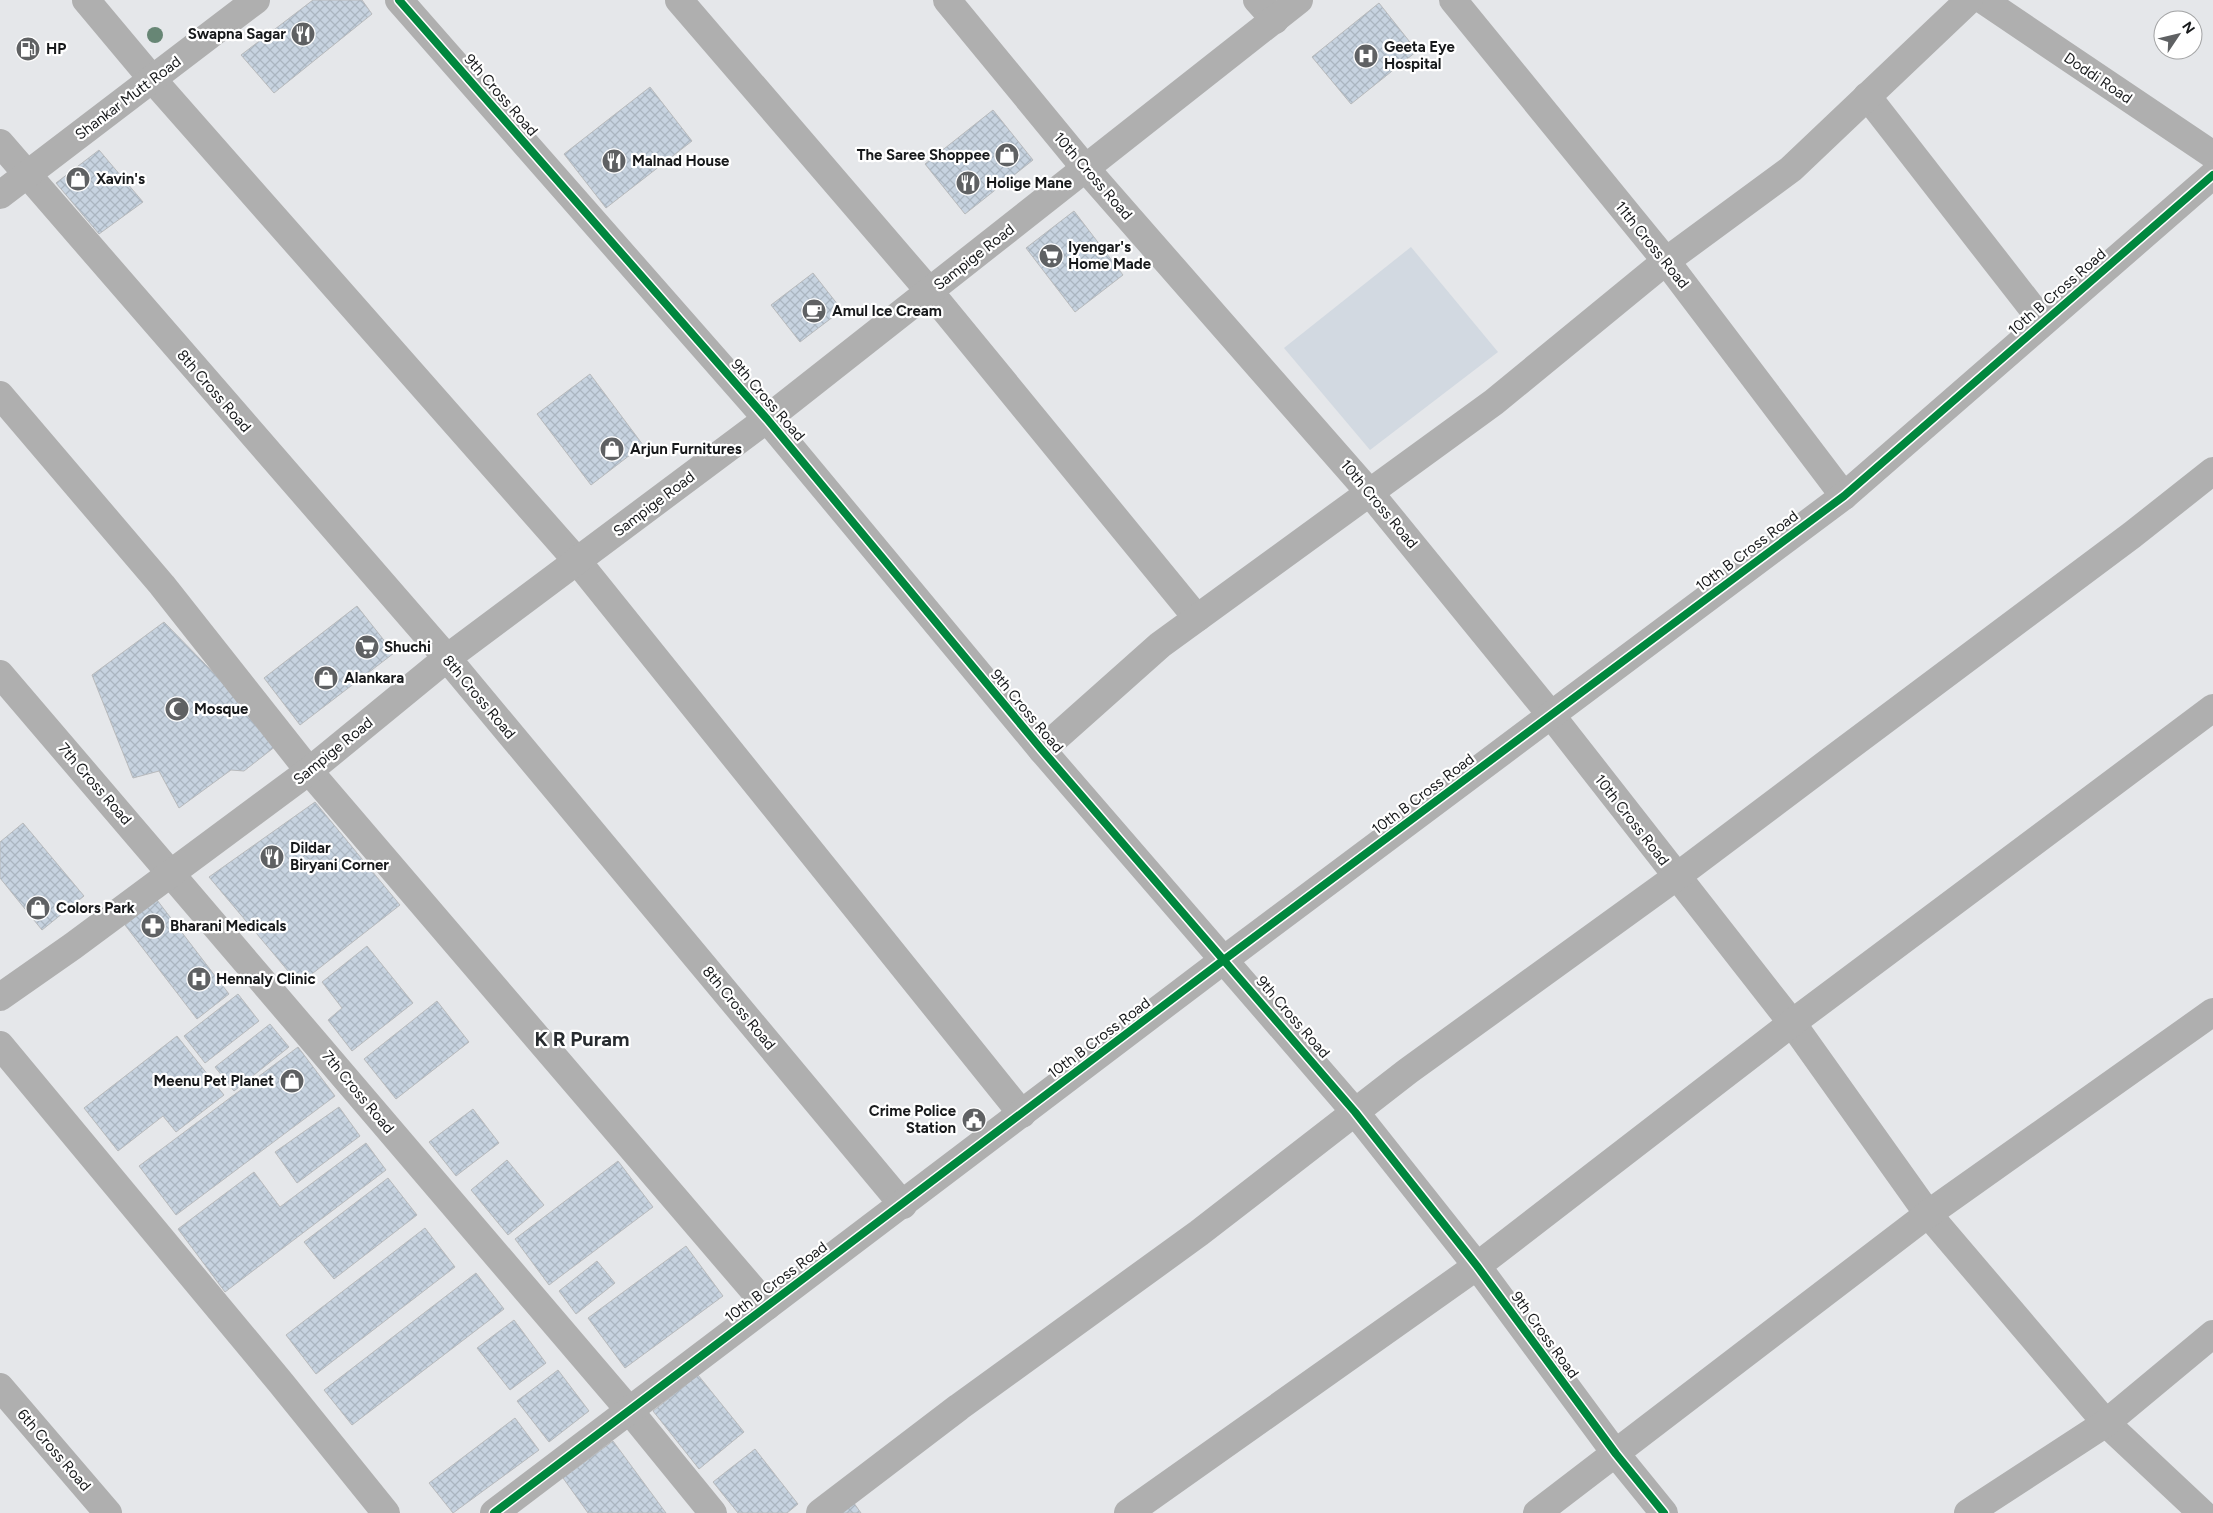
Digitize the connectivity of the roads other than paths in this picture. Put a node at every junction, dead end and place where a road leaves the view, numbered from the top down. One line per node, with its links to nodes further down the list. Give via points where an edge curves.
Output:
1 (86, 0): 12 (street)
2 (256, 0): 12 (street, Shankar Mutt Road)
3 (399, 0): 24 (street, 9th Cross Road)
4 (679, 0): 21 (street)
5 (947, 0): 16 (street, 10th Cross Road)
6 (1257, 0): 11 (street)
7 (1299, 0): 11 (street, Sampige Road)
8 (1452, 0): 20 (street, 11th Cross Road)
9 (1969, 0): 13 (street)
10 (1983, 0): 15 (street, Doddi Road)
11 (1274, 20): 16 (street, Sampige Road)
12 (153, 80): 17 (street, Shankar Mutt Road); 28 (street)
13 (1867, 96): 20 (street, via 1791,169); 22 (street)
14 (0, 143): 17 (street, 8th Cross Road)
15 (2213, 155)
16 (1086, 169): 21 (street, Sampige Road); 26 (street, 10th Cross Road)
17 (27, 174): 19 (street, Shankar Mutt Road); 30 (street, 8th Cross Road)
18 (2213, 175): 22 (street, 10th B Cross Road)
19 (0, 195)
20 (1666, 261): 26 (street, via 1494,402); 27 (street, 11th Cross Road)
21 (930, 292): 24 (street, Sampige Road); 29 (street)
22 (2043, 322): 27 (street, 10th B Cross Road)
23 (0, 395): 35 (street, via 162,585)
24 (767, 419): 28 (street, Sampige Road); 34 (street, 9th Cross Road)
25 (2213, 471): 37 (street)
26 (1370, 492): 29 (street); 33 (street, 10th Cross Road)
27 (1844, 496): 33 (street, 10th B Cross Road)
28 (578, 562): 30 (street, Sampige Road); 44 (street)
29 (1197, 618): 34 (street, via 1160,645)
30 (447, 658): 35 (street, Sampige Road); 45 (street, 8th Cross Road)
31 (0, 674): 36 (street, 7th Cross Road)
32 (2213, 708): 41 (street)
33 (1551, 715): 37 (street, 10th Cross Road); 38 (street, 10th B Cross Road)
34 (1042, 750): 38 (street, 9th Cross Road)
35 (309, 771): 36 (street, Sampige Road); 48 (street)
36 (171, 873): 39 (street, Sampige Road); 51 (street, 7th Cross Road)
37 (1676, 877): 41 (street, 10th Cross Road); 43 (street, via 1408,1070)
38 (1225, 959): 43 (street, 9th Cross Road); 44 (street, 10th B Cross Road)
39 (0, 997)
40 (2213, 1012): 46 (street)
41 (1792, 1023): 46 (street, 10th Cross Road); 47 (street)
42 (0, 1045): 56 (street)
43 (1356, 1112): 47 (street, 9th Cross Road); 59 (street, via 1199,1233 959,1407)
44 (1022, 1114): 45 (street, 10th B Cross Road)
45 (903, 1205): 48 (street, 10th B Cross Road)
46 (1928, 1214): 52 (street, 10th Cross Road); 53 (street)
47 (1477, 1266): 53 (street, 9th Cross Road); 60 (street)
48 (768, 1306): 51 (street, 10th B Cross Road)
49 (2213, 1334): 52 (street)
50 (0, 1387): 55 (street, 6th Cross Road)
51 (629, 1410): 57 (street, 10th B Cross Road); 58 (street, 7th Cross Road)
52 (2106, 1423): 63 (street); 64 (street, 10th Cross Road)
53 (1616, 1454): 61 (street); 62 (street, 9th Cross Road)
54 (2213, 1507): 64 (street)
55 (108, 1513)
56 (386, 1513)
57 (494, 1513)
58 (713, 1513)
59 (820, 1513)
60 (1128, 1513)
61 (1537, 1513)
62 (1664, 1513)
63 (1968, 1513)
64 (2203, 1513)

